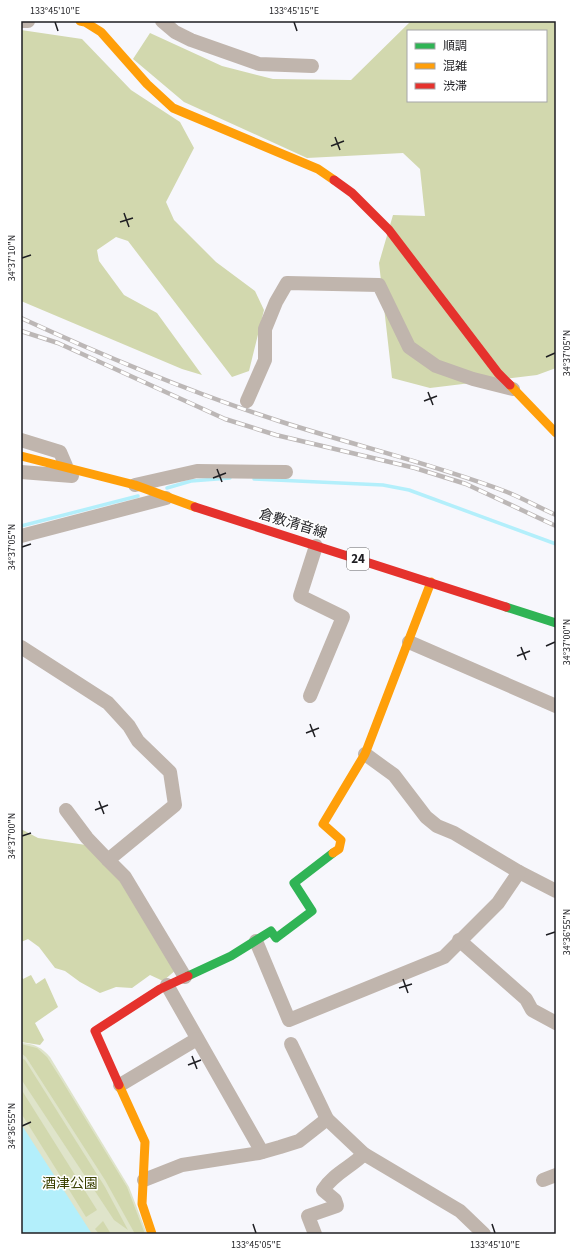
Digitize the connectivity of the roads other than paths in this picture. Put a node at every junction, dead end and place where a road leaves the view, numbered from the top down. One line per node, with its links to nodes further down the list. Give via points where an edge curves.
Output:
1 (21, 21): 2 (street)
2 (28, 21)
3 (80, 21): 6 (street, via 101,32 147,84 173,108 318,169 352,193 389,230 498,374)
4 (162, 21): 5 (street, via 175,32 191,40 259,64)
5 (312, 66)
6 (513, 389): 7 (street, via 436,366 409,347 379,285 287,283 265,329 265,360); 8 (street)
7 (247, 401)
8 (556, 433)
9 (21, 440): 11 (street, via 60,452)
10 (21, 456): 11 (street, 倉敷清音線 / 24)
11 (66, 466): 12 (street, 倉敷清音線 / 24)
12 (85, 471): 13 (street, via 71,477); 15 (street, 倉敷清音線 / 24)
13 (21, 472)
14 (286, 472): 15 (street, via 197,471)
15 (137, 486): 16 (street, 倉敷清音線 / 24)
16 (163, 496): 17 (street); 18 (street, 倉敷清音線 / 24)
17 (21, 536)
18 (316, 546): 19 (street, 倉敷清音線 / 24); 23 (street, via 300,596 343,617)
19 (431, 582): 20 (street, 倉敷清音線 / 24); 21 (street)
20 (556, 623)
21 (409, 642): 24 (street); 25 (street)
22 (21, 646): 27 (street, via 108,703 129,726 138,741 170,772 175,805)
23 (310, 696)
24 (556, 706)
25 (365, 754): 28 (street, via 394,775 426,817 437,826 454,833); 31 (street, via 324,824 341,840 339,850 294,883 312,911 276,938 271,931)
26 (66, 810): 27 (street)
27 (108, 860): 32 (street, via 125,877)
28 (519, 872): 29 (street); 30 (street, via 498,903)
29 (556, 891)
30 (459, 940): 31 (street, via 444,957 289,1020); 34 (street, via 526,999 532,1010)
31 (256, 941): 32 (street, via 231,956)
32 (185, 977): 33 (street)
33 (167, 985): 35 (street); 37 (street, via 95,1031)
34 (556, 1023)
35 (197, 1039): 37 (street); 39 (street)
36 (291, 1044): 38 (street)
37 (120, 1085): 42 (street, via 145,1142)
38 (327, 1119): 39 (street, via 299,1140); 40 (street)
39 (262, 1152): 42 (street, via 182,1165)
40 (364, 1154): 45 (street, via 326,1185 323,1190 335,1200 337,1206 308,1216); 46 (street, via 460,1211)
41 (556, 1175): 43 (street)
42 (144, 1180): 44 (street, via 142,1204)
43 (543, 1180)
44 (152, 1234)
45 (315, 1234)
46 (484, 1234)

